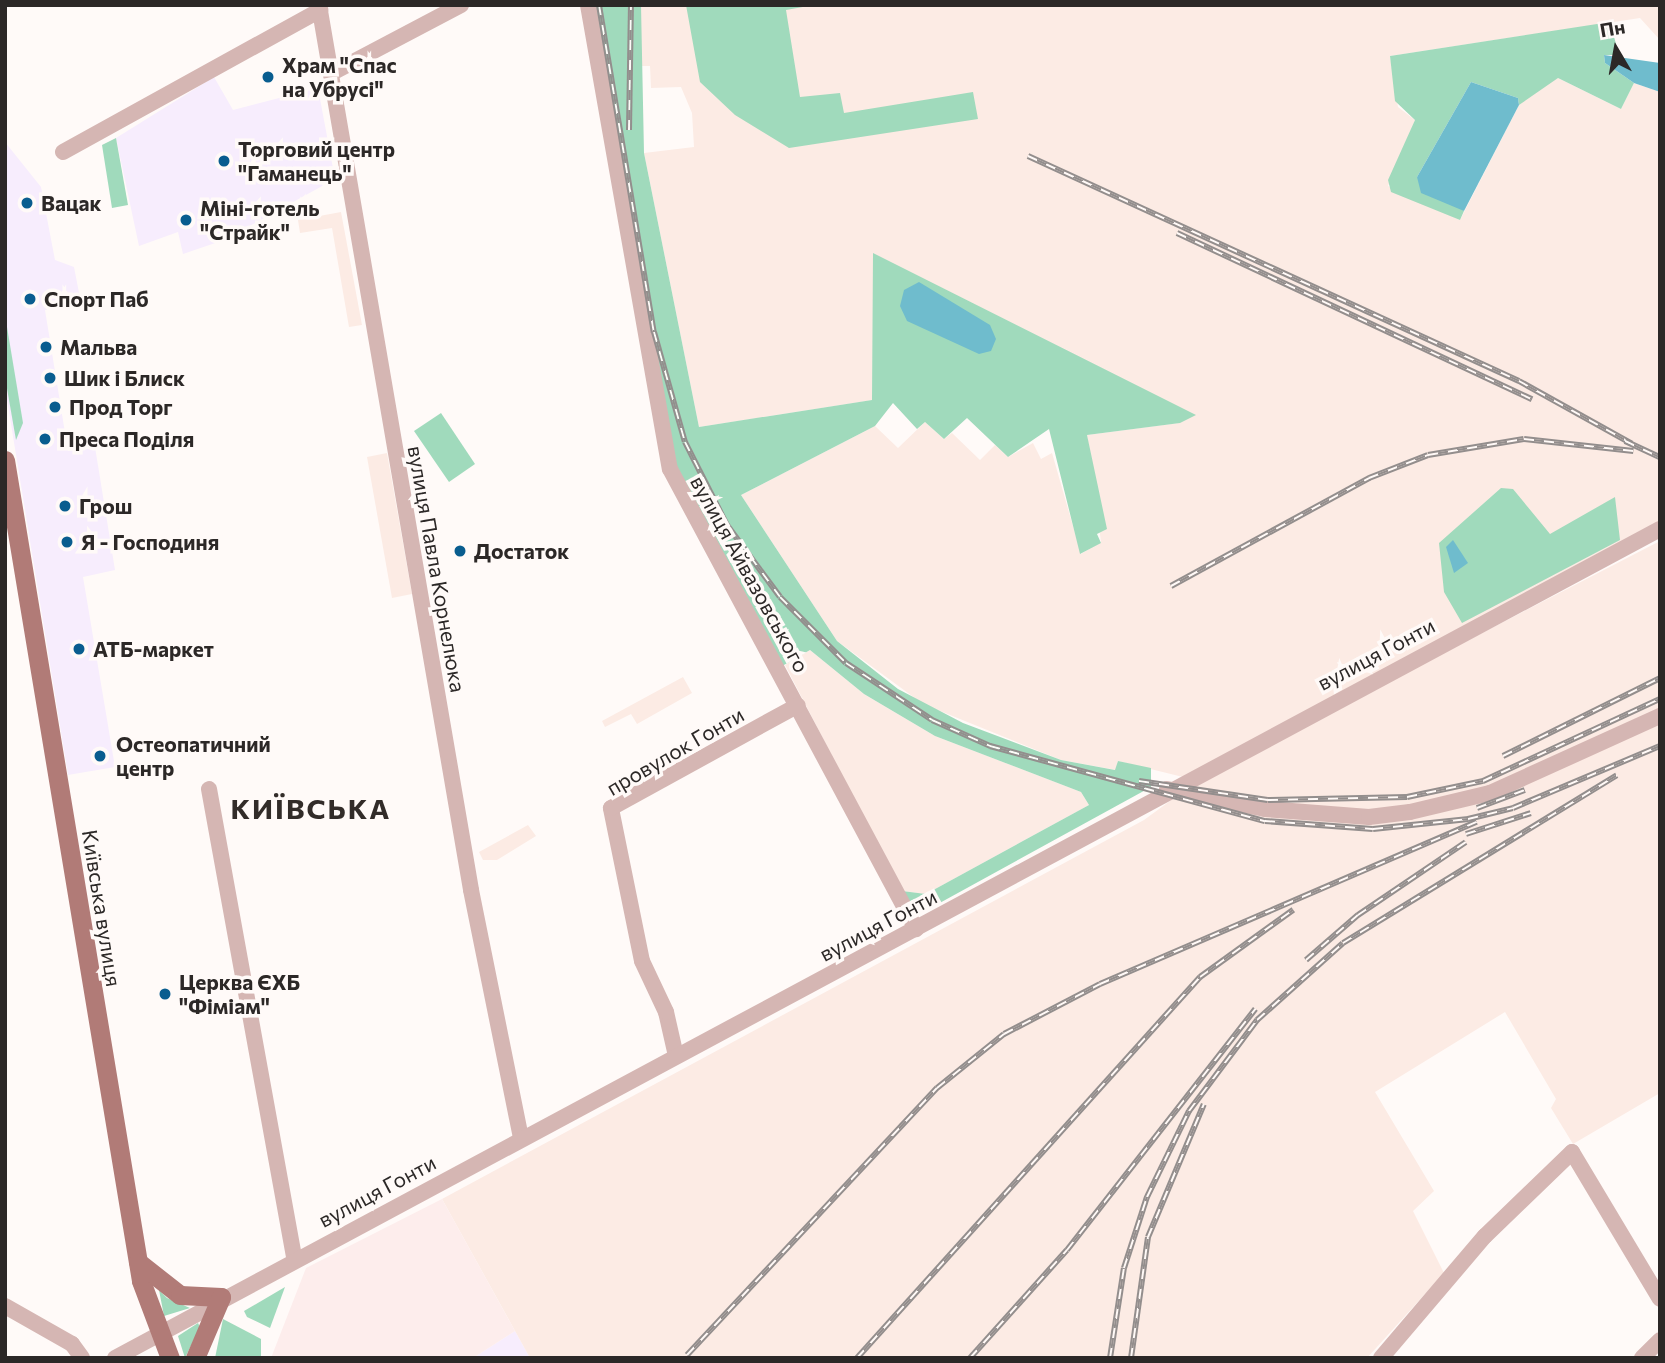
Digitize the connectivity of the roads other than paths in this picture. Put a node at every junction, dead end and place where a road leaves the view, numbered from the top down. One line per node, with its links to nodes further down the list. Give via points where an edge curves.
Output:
1 (461, 5): 4 (street)
2 (588, 5): 8 (street, вулиця Айвазовського, via 670,469)
3 (320, 8): 4 (street, вулиця Павла Корнелюка); 5 (street)
4 (332, 73): 14 (street, вулиця Павла Корнелюка, via 471,890)
5 (63, 152)
6 (5, 460): 16 (main road, Київська вулиця)
7 (1660, 528): 11 (street, вулиця Гонти)
8 (798, 705): 12 (street, вулиця Айвазовського); 13 (street, провулок Гонти, via 611,808 642,961 666,1012)
9 (1660, 716): 11 (street, via 1490,793 1410,812 1369,817 1265,809)
10 (209, 789): 15 (street)
11 (1167, 789): 12 (street, вулиця Гонти)
12 (916, 929): 13 (street, вулиця Гонти)
13 (676, 1056): 14 (street, вулиця Гонти)
14 (521, 1138): 15 (street, вулиця Гонти)
15 (294, 1259): 18 (street, вулиця Гонти)
16 (138, 1262): 18 (main road, via 180,1295); 20 (main road, Київська вулиця)
17 (1659, 1296): 26 (street, via 1572,1152 1485,1236)
18 (221, 1297): 20 (street, вулиця Гонти); 25 (main road)
19 (5, 1306): 22 (street, via 72,1344)
20 (158, 1334): 23 (street, вулиця Гонти); 24 (main road, Київська вулиця)
21 (1660, 1339): 27 (street)
22 (82, 1358)
23 (115, 1358)
24 (170, 1358)
25 (195, 1358)
26 (1381, 1358)
27 (1642, 1358)

